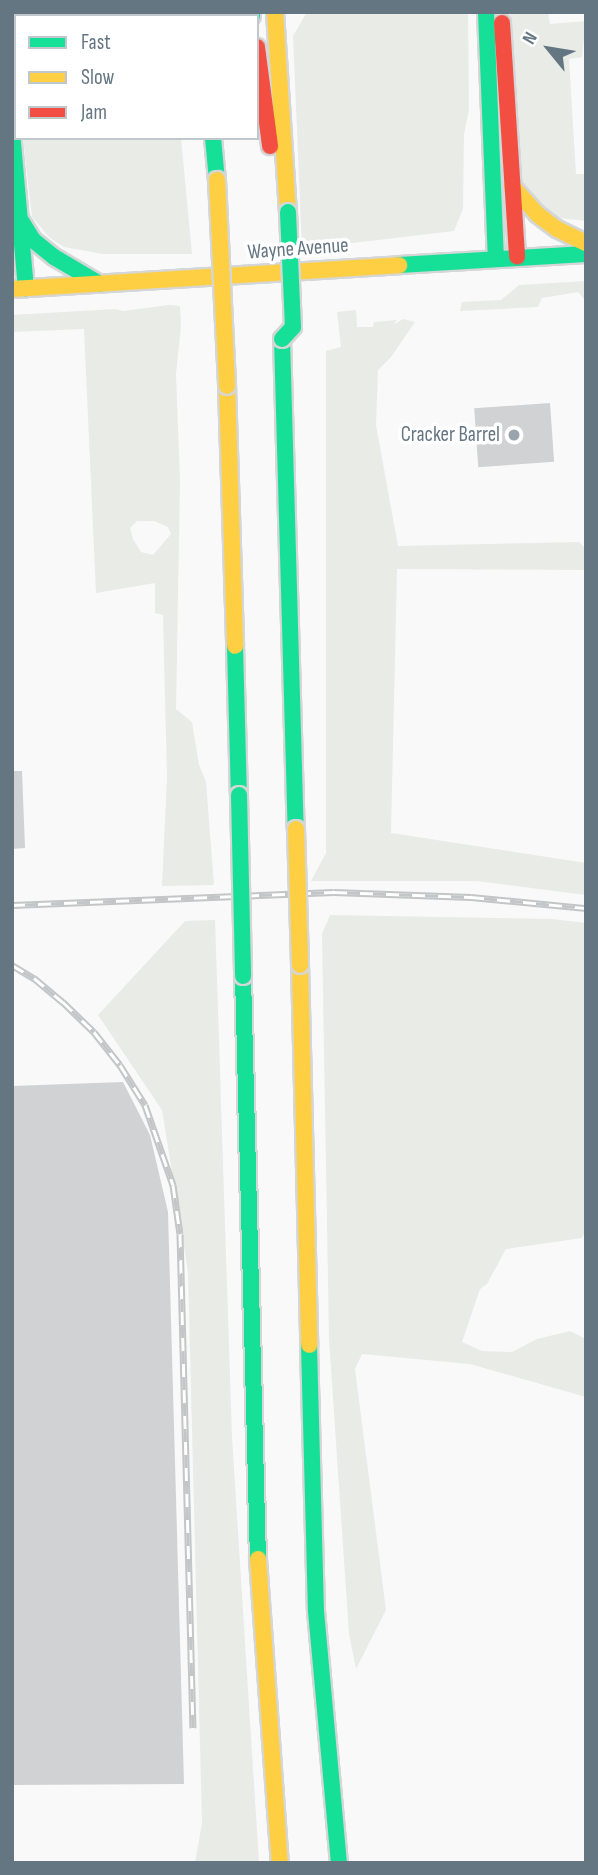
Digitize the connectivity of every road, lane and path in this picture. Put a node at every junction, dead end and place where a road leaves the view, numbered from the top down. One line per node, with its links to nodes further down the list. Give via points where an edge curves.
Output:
1 (275, 12): 8 (main road)
2 (486, 12): 13 (main road)
3 (501, 12): 7 (main road)
4 (259, 60): 8 (main road)
5 (12, 132): 9 (main road)
6 (213, 140): 16 (main road, bridge, via 227,386 259,1598)
7 (512, 186): 10 (main road, via 537,214); 12 (main road)
8 (282, 212): 17 (main road, bridge, via 316,1611)
9 (20, 219): 14 (main road, via 33,240); 15 (main road)
10 (586, 243)
11 (586, 254): 12 (main road, Wayne Avenue)
12 (517, 257): 13 (main road, Wayne Avenue)
13 (496, 258): 14 (main road, Wayne Avenue)
14 (100, 284): 15 (main road, Wayne Avenue)
15 (19, 289)
16 (280, 1863)
17 (339, 1863)

